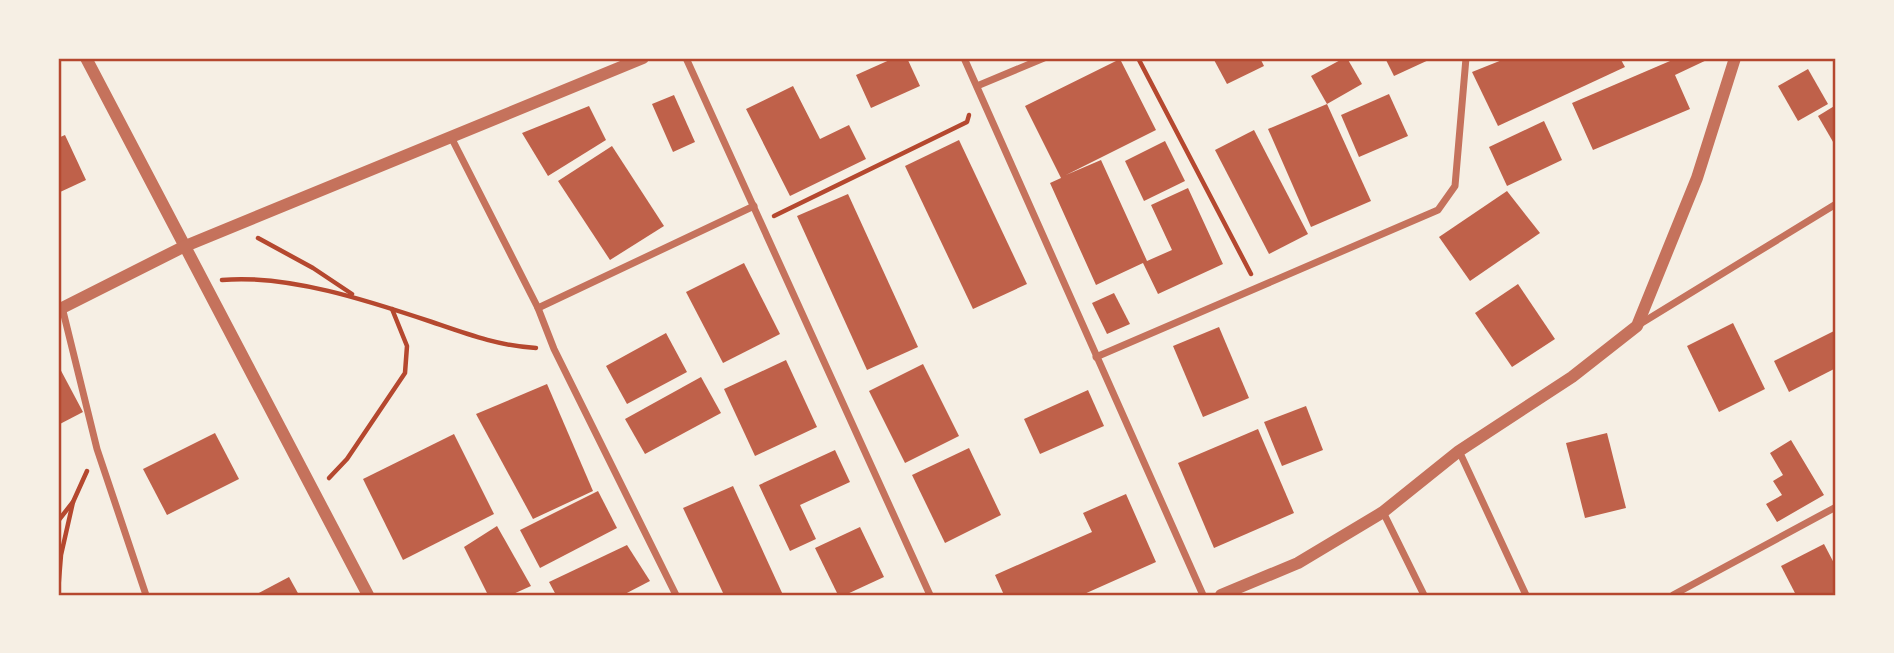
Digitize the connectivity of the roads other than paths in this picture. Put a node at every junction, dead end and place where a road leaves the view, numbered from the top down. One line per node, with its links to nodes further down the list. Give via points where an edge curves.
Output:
1 (86, 58): 12 (street)
2 (643, 58): 9 (street)
3 (686, 58): 11 (street)
4 (964, 58): 8 (street)
5 (1044, 58): 8 (street)
6 (1466, 58): 16 (street, via 1455,186 1437,210)
7 (1735, 58): 15 (street, via 1697,178)
8 (977, 86): 16 (street)
9 (451, 137): 12 (street); 13 (street)
10 (1836, 204): 15 (street)
11 (754, 206): 13 (street); 23 (street)
12 (183, 247): 14 (street); 21 (street)
13 (538, 308): 22 (street)
14 (60, 309): 20 (street, via 97,449)
15 (1637, 326): 17 (street, via 1572,377)
16 (1096, 357): 24 (street)
17 (1459, 451): 19 (street); 27 (street)
18 (1836, 507): 28 (street)
19 (1383, 512): 25 (street, via 1298,563); 26 (street)
20 (146, 595)
21 (368, 595)
22 (676, 595)
23 (930, 595)
24 (1203, 595)
25 (1221, 595)
26 (1424, 595)
27 (1526, 595)
28 (1673, 595)

